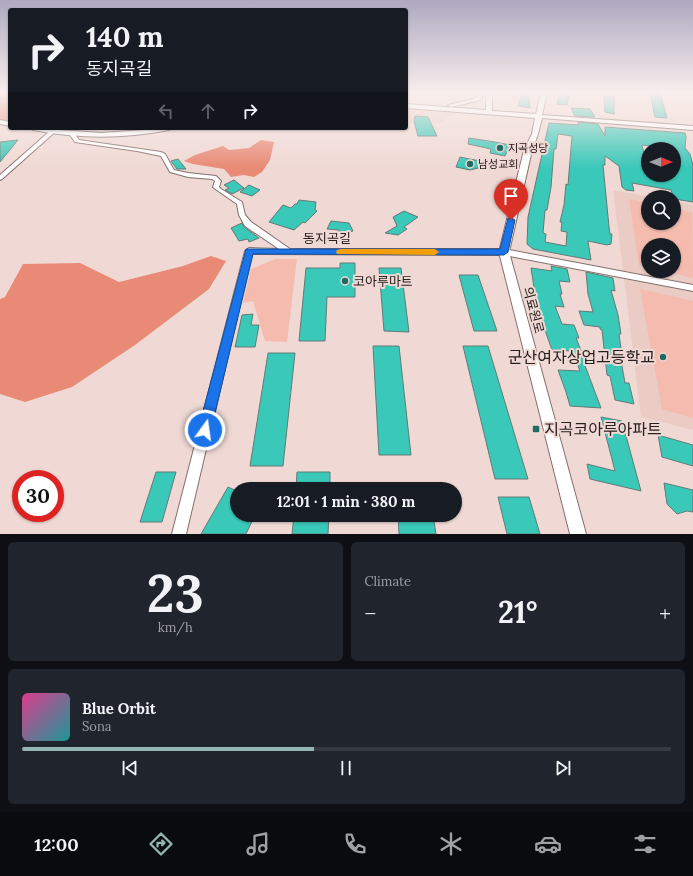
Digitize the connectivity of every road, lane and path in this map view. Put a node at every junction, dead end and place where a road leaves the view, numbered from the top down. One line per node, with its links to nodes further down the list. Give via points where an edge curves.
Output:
1 (538, 118): 10 (street, 의료원로, via 528,150)
2 (580, 118): 3 (street)
3 (693, 126)
4 (42, 130): 6 (street)
5 (155, 130): 7 (street, via 128,134)
6 (52, 132): 7 (street); 8 (street)
7 (73, 135): 9 (street, via 77,141 152,151 162,155 172,171 214,177 218,181 216,186 219,190 240,202 242,215 248,224)
8 (0, 178)
9 (288, 252): 10 (street, 동지곡길); 12 (street, 동지곡길, via 249,252)
10 (504, 252): 11 (street, 동지곡길); 13 (street, 의료원로)
11 (693, 288)
12 (179, 534)
13 (578, 534)

